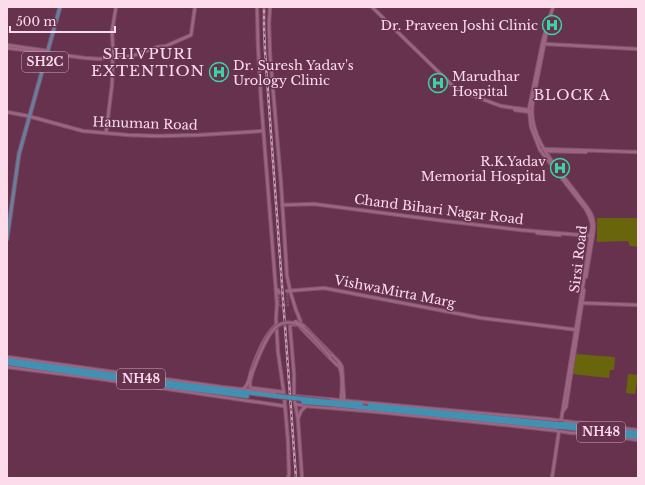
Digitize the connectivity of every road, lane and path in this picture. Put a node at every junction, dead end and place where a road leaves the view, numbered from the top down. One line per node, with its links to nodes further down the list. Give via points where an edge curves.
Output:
1 (59, 7): 11 (main road, SH2C)
2 (116, 7): 12 (street, via 112,31)
3 (195, 7): 12 (street, via 190,36 132,56)
4 (257, 7): 19 (street)
5 (270, 7): 24 (street, via 270,54)
6 (372, 7): 14 (street, via 455,88 501,106)
7 (553, 7): 8 (street, Sirsi Road); 13 (street, Sirsi Road, via 543,40)
8 (544, 44): 10 (street); 15 (street, Sirsi Road)
9 (7, 46): 11 (street)
10 (638, 49)
11 (47, 52): 12 (street, via 100,59); 17 (main road, SH2C)
12 (113, 56): 20 (street)
13 (531, 101): 14 (street); 15 (street, Sirsi Road)
14 (524, 110): 15 (street); 18 (street)
15 (530, 111): 18 (street, Sirsi Road); 21 (street, Sirsi Road)
16 (7, 112): 17 (street, Hanuman Road)
17 (28, 117): 20 (street, Hanuman Road, via 83,131); 23 (main road, SH2C, via 18,155)
18 (529, 119): 21 (street, Sirsi Road, via 537,143)
19 (263, 131): 20 (street, Hanuman Road, via 158,136); 40 (street)
20 (106, 133)
21 (543, 150): 22 (street); 26 (street, Sirsi Road, via 591,214 594,225)
22 (638, 153)
23 (11, 200): 25 (main road, SH2C); 27 (main road, SH2C)
24 (282, 205): 26 (street, Chand Bihari Nagar Road, via 316,205 521,231); 28 (street)
25 (7, 225)
26 (591, 236): 29 (street, Sirsi Road); 32 (street, Sirsi Road)
27 (7, 239)
28 (288, 290): 31 (street); 32 (street, VishwaMirta Marg, via 322,289 481,319)
29 (582, 304): 30 (street); 32 (street, Sirsi Road)
30 (638, 305)
31 (302, 328): 37 (street); 41 (street, via 294,324 290,327)
32 (577, 330): 49 (street, Sirsi Road)
33 (331, 355): 37 (street); 38 (street, bridge, via 303,327 285,322 271,333); 43 (street, via 342,367)
34 (7, 357): 39 (street)
35 (7, 362): 51 (highway, NH48, bridge, via 167,386)
36 (7, 366): 44 (street)
37 (339, 366): 43 (street)
38 (252, 372): 39 (street); 40 (street, via 250,387)
39 (242, 390): 40 (street)
40 (283, 392): 44 (street); 47 (street)
41 (294, 396): 42 (street); 45 (street)
42 (302, 396): 43 (street); 46 (street, via 299,399)
43 (342, 399): 51 (street)
44 (280, 402): 47 (street)
45 (295, 404): 46 (street); 50 (street)
46 (301, 405): 48 (street)
47 (284, 406): 56 (street)
48 (306, 406): 50 (street); 51 (street)
49 (563, 413): 51 (street, Sirsi Road); 51 (street)
50 (298, 420): 57 (street)
51 (562, 426): 52 (street); 53 (highway, NH48); 54 (street, Sirsi Road); 54 (street); 55 (highway, NH48)
52 (638, 430)
53 (638, 434)
54 (558, 436): 58 (street, Sirsi Road)
55 (638, 438)
56 (290, 478)
57 (302, 478)
58 (552, 478)

